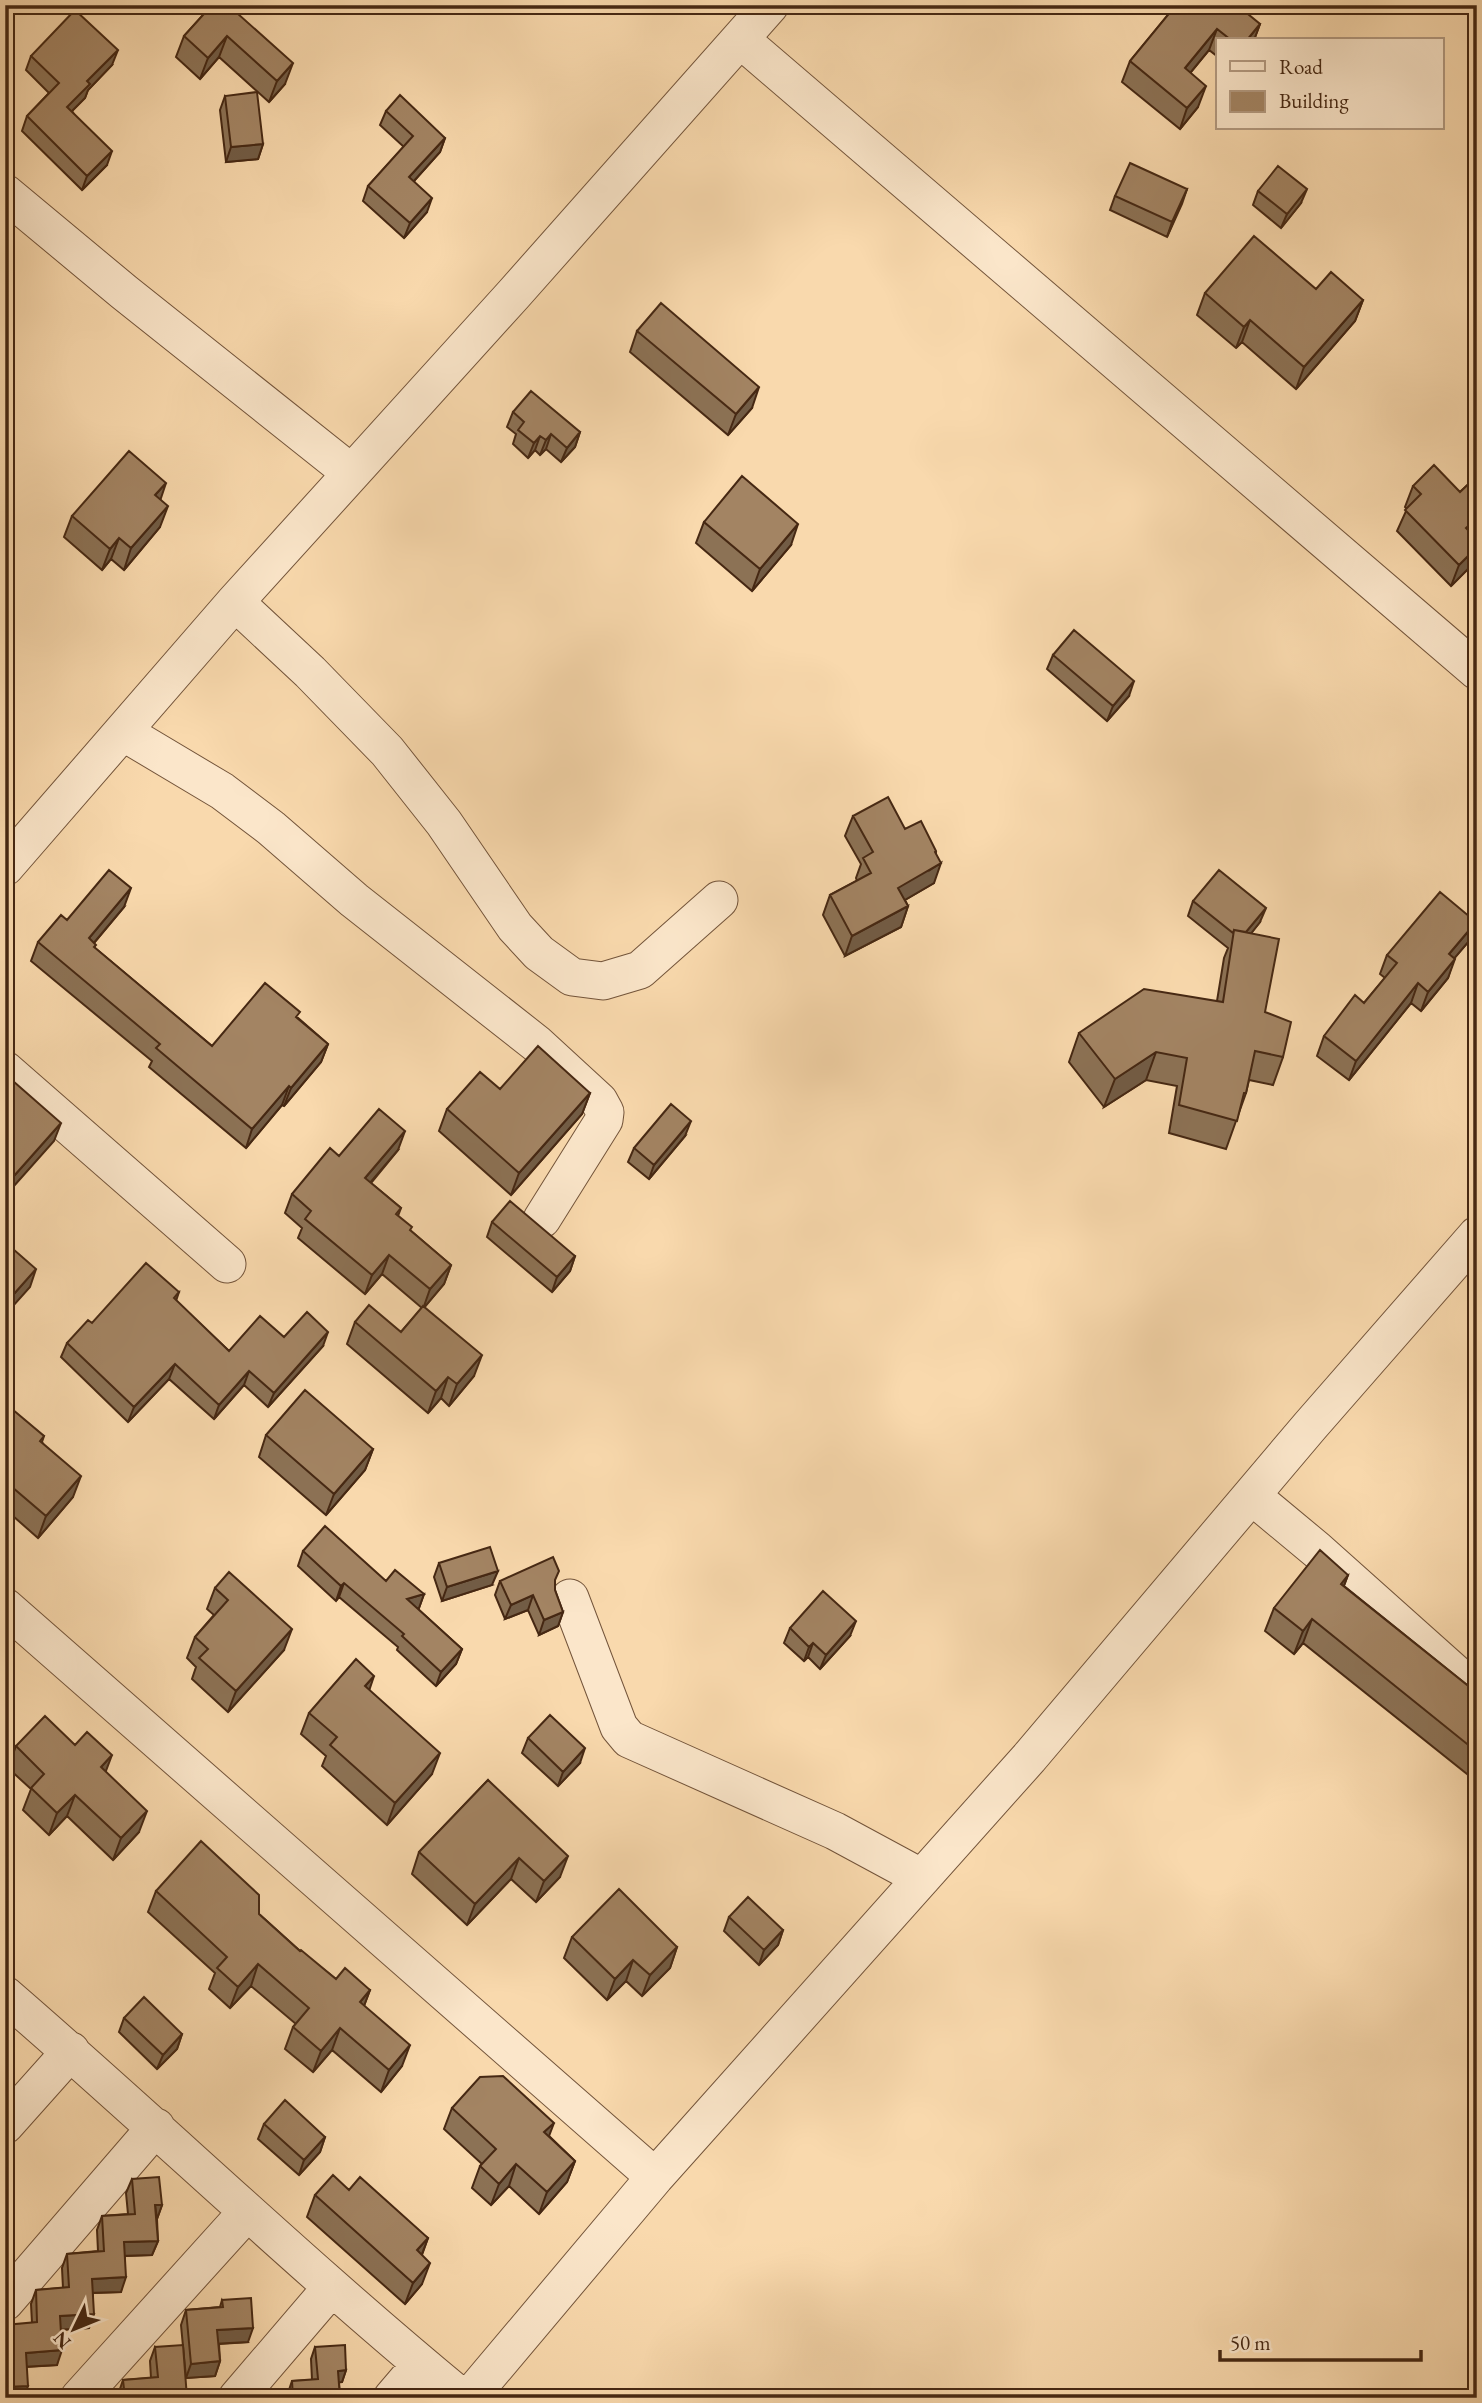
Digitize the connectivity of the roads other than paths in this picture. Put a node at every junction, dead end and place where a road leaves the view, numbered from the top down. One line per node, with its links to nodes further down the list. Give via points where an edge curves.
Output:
1 (770, 5): 2 (street)
2 (740, 39): 4 (street); 6 (street)
3 (5, 192): 4 (street)
4 (350, 472): 5 (street)
5 (235, 602): 7 (street); 9 (street, via 387,751 444,823 515,927 539,953 572,977 603,981 640,970)
6 (1477, 671)
7 (123, 732): 8 (street); 11 (street, via 232,798 537,1044 599,1101 604,1120)
8 (5, 867)
9 (719, 900)
10 (5, 1070): 13 (street)
11 (542, 1219)
12 (1477, 1235): 14 (street)
13 (227, 1265)
14 (1252, 1496): 17 (street); 18 (street)
15 (570, 1598): 18 (street, via 618,1727 629,1739 835,1831)
16 (5, 1607): 23 (street)
17 (1477, 1693)
18 (922, 1878): 23 (street)
19 (5, 1995): 20 (street)
20 (71, 2051): 21 (street); 22 (street)
21 (5, 2125)
22 (156, 2127): 24 (street); 26 (street)
23 (654, 2177): 32 (street)
24 (247, 2212): 25 (street); 28 (street)
25 (332, 2287): 27 (street); 29 (street)
26 (5, 2302)
27 (421, 2364): 30 (street); 31 (street)
28 (79, 2398)
29 (237, 2398)
30 (392, 2398)
31 (462, 2398)
32 (469, 2398)

